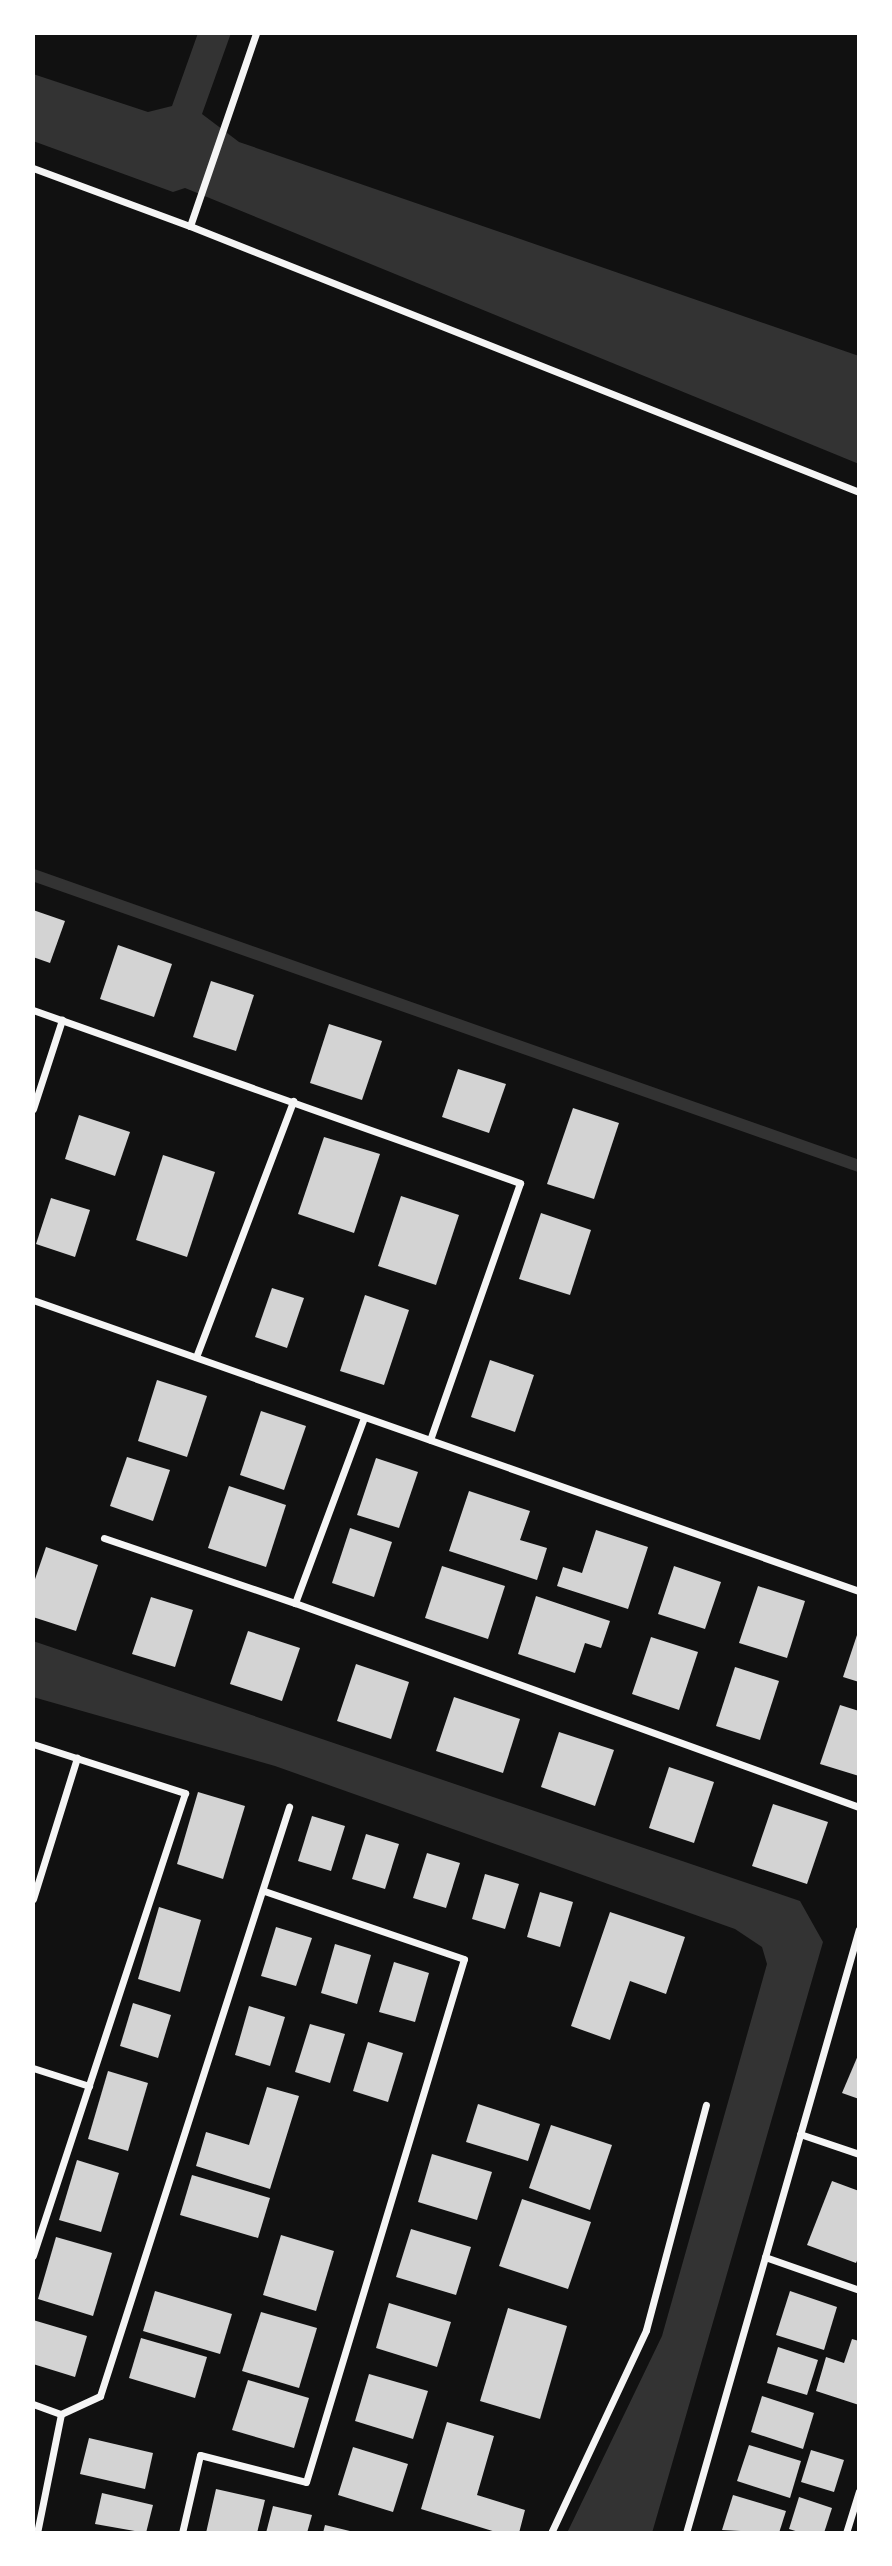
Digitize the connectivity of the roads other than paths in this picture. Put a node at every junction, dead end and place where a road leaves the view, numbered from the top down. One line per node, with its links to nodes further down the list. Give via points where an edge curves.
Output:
1 (256, 33): 3 (street)
2 (33, 168): 3 (street)
3 (190, 226): 4 (street)
4 (859, 492)
5 (33, 1010): 6 (street)
6 (62, 1020): 7 (street); 8 (street)
7 (293, 1101): 10 (street); 12 (street, via 520,1183)
8 (33, 1108)
9 (33, 1300): 10 (street)
10 (196, 1357): 11 (street)
11 (364, 1417): 12 (street); 15 (street)
12 (430, 1440): 14 (street)
13 (104, 1538): 15 (street)
14 (859, 1591)
15 (295, 1603): 19 (street)
16 (33, 1744): 17 (street)
17 (78, 1758): 21 (street); 24 (street, via 184,1793)
18 (289, 1807): 20 (street)
19 (859, 1807)
20 (264, 1891): 32 (street, via 100,2396); 35 (street, via 464,1959 306,2482 200,2455)
21 (33, 1899)
22 (859, 1929): 26 (street)
23 (33, 2068): 24 (street)
24 (89, 2086): 28 (street)
25 (706, 2105): 36 (street, via 646,2330)
26 (800, 2134): 27 (street); 29 (street)
27 (859, 2154)
28 (33, 2256)
29 (765, 2257): 30 (street); 37 (street)
30 (859, 2290)
31 (33, 2404): 32 (street)
32 (61, 2414): 34 (street)
33 (859, 2491): 38 (street)
34 (37, 2533)
35 (182, 2533)
36 (551, 2533)
37 (686, 2533)
38 (846, 2533)

